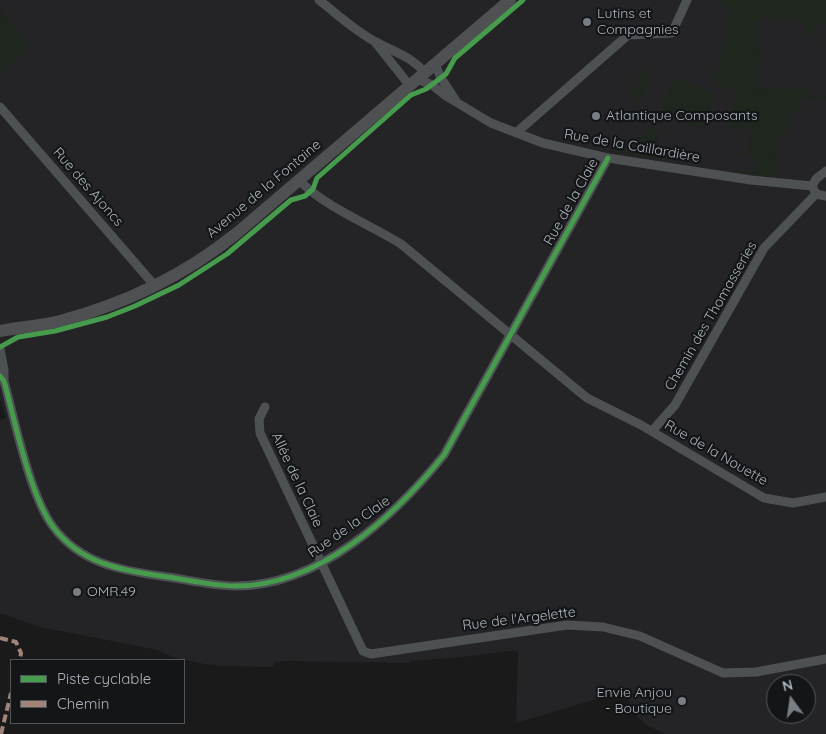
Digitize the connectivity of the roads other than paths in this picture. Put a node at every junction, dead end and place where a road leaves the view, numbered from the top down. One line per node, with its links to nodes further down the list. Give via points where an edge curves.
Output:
1 (319, 0): 4 (street)
2 (510, 0): 5 (street, Avenue de la Fontaine)
3 (687, 0): 9 (street, via 672,33 628,35)
4 (375, 42): 6 (street); 6 (street, via 404,54 417,64)
5 (435, 64): 6 (street, Avenue de la Fontaine); 7 (street, Rue de la Caillardière)
6 (418, 79): 7 (street, Rue de la Caillardière); 12 (street, Avenue de la Fontaine)
7 (456, 101): 9 (street, Rue de la Caillardière, via 491,123)
8 (0, 107): 15 (street, Rue des Ajoncs)
9 (516, 133): 10 (street, Rue de la Caillardière, via 543,143)
10 (608, 158): 13 (street, Rue de la Caillardière); 17 (street, Rue de la Claie)
11 (826, 171): 13 (street, Chemin des Thomasseries, via 816,179)
12 (299, 180): 15 (street, Avenue de la Fontaine, via 230,239); 17 (street, Rue de la Nouette, via 313,195 401,244)
13 (814, 190): 14 (street, Rue de la Caillardière); 22 (street, Chemin des Thomasseries, via 764,248 675,405)
14 (826, 196)
15 (156, 286): 16 (street, Avenue de la Fontaine, via 74,317)
16 (0, 331): 18 (street)
17 (510, 334): 22 (street, Rue de la Nouette, via 587,398); 24 (street, Rue de la Claie, via 444,456 392,513)
18 (0, 340)
19 (0, 349): 20 (street, Rue de la Claie, via 4,370)
20 (2, 379): 24 (street, Rue de la Claie, via 40,502 55,529 81,554 125,571 235,586 283,579)
21 (265, 407): 24 (street, Allée de la Claie, via 259,419 260,433)
22 (652, 431): 23 (street, Rue de la Nouette, via 764,498 793,503)
23 (826, 497)
24 (320, 564): 25 (street, Rue de l'Argelette, via 358,644 371,654 567,625 603,627 640,636 723,673 756,672)
25 (826, 659)

